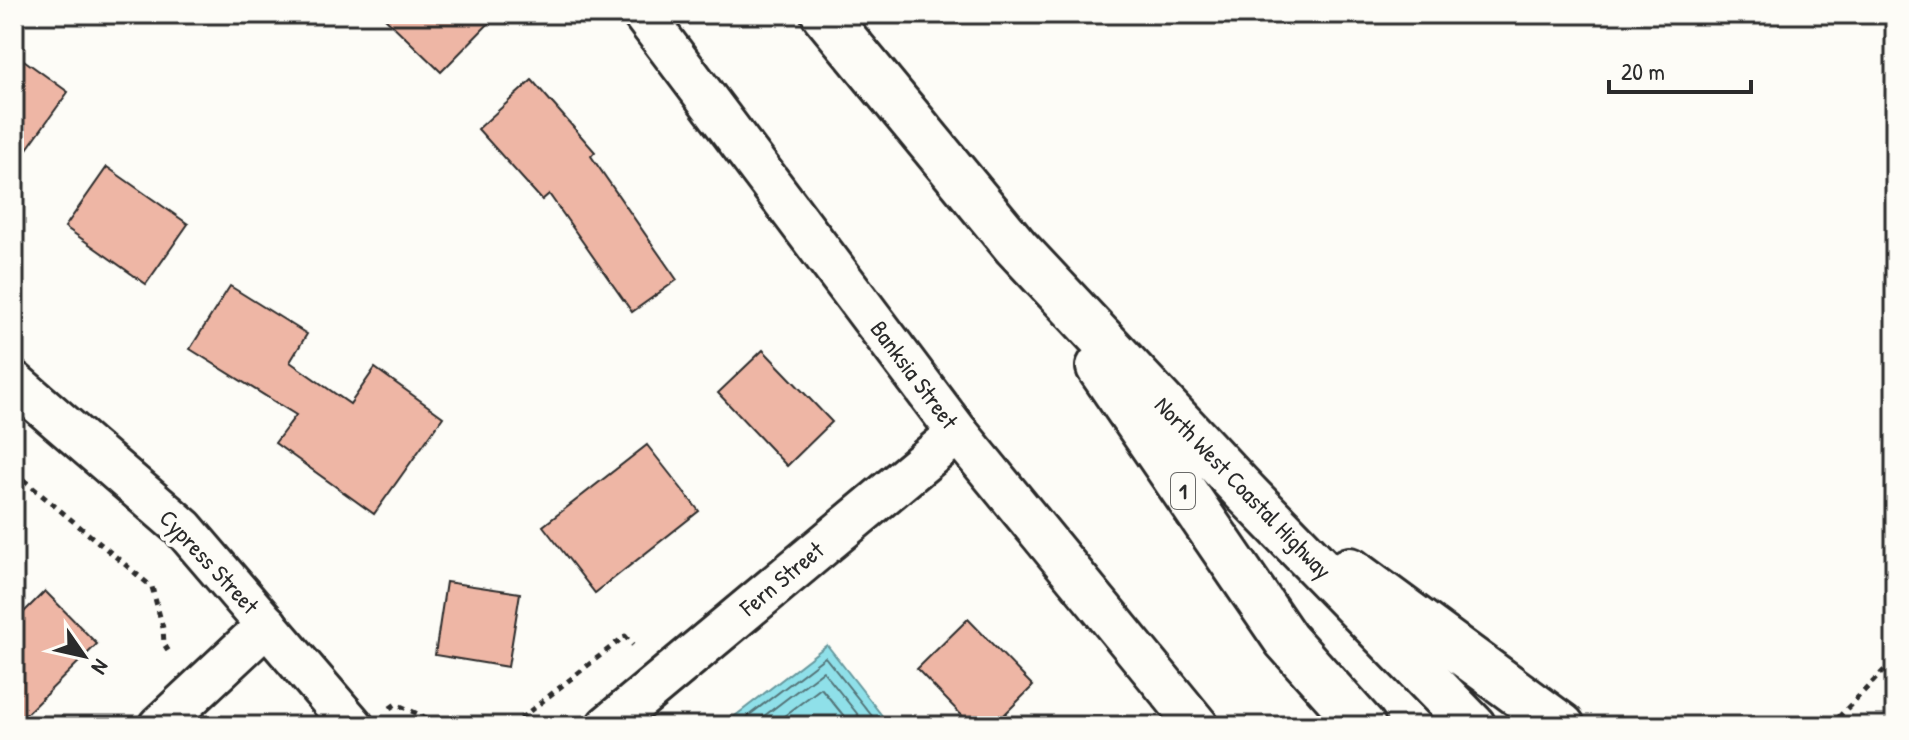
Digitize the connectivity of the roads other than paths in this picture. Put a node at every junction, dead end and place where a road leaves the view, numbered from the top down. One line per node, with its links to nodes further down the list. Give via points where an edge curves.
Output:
1 (643, 14): 5 (street, Banksia Street)
2 (824, 14): 3 (highway, North West Coastal Highway / 1)
3 (1016, 247): 6 (highway, North West Coastal Highway / 1); 12 (highway, North West Coastal Highway / 1, via 1286,640)
4 (14, 382): 7 (street, Cypress Street, via 184,529)
5 (958, 433): 10 (street, Fern Street); 11 (street, Banksia Street)
6 (1245, 492): 13 (highway, North West Coastal Highway / 1); 14 (highway)
7 (267, 625): 8 (street, Cypress Street); 9 (street)
8 (366, 720)
9 (159, 726)
10 (607, 726)
11 (1198, 726)
12 (1363, 726)
13 (1473, 726)
14 (1562, 726)

